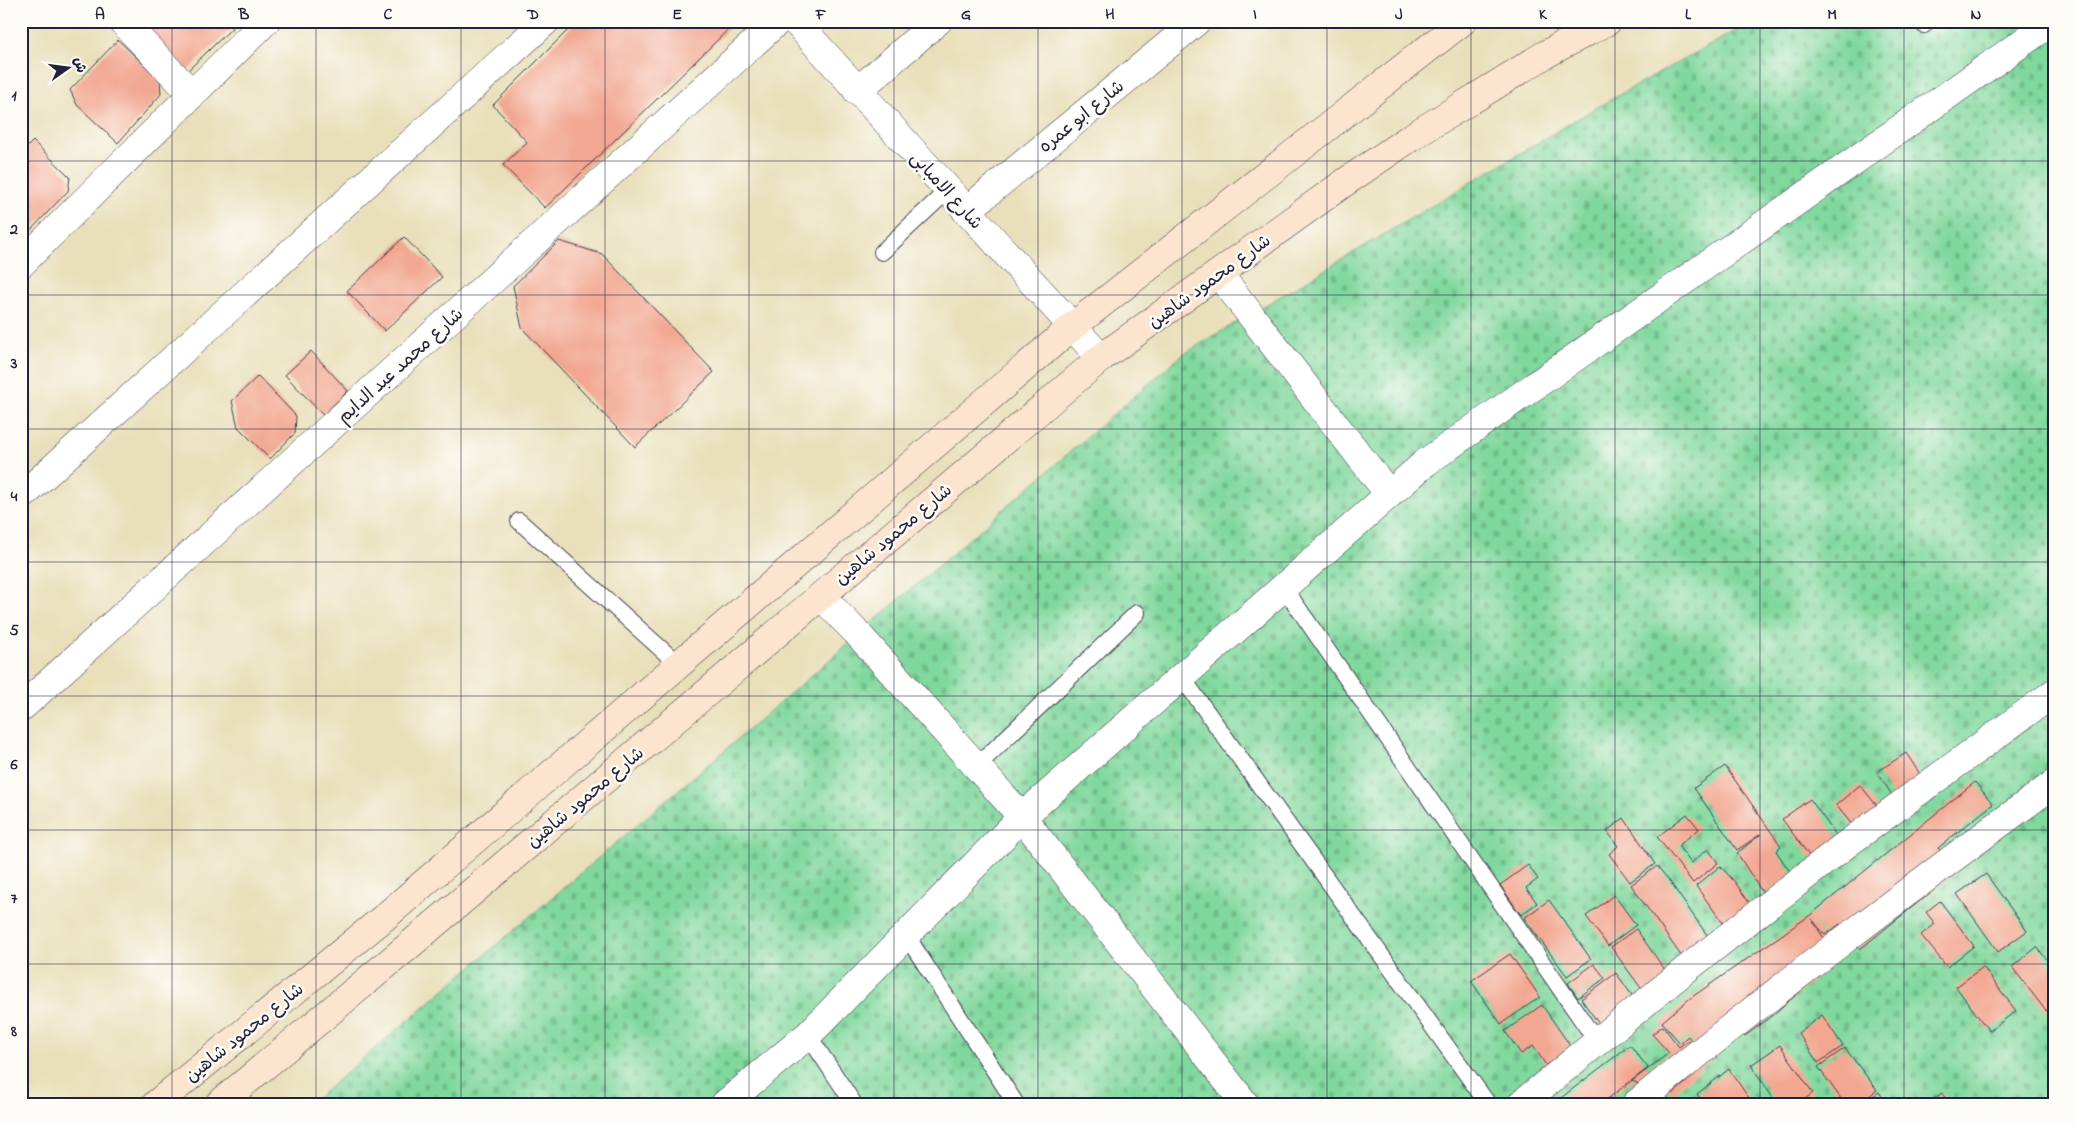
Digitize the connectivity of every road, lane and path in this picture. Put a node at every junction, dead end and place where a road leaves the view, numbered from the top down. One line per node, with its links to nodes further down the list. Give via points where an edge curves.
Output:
1 (122, 21): 12 (street)
2 (546, 21): 21 (street)
3 (778, 21): 29 (street, شارع محمد عبد الدايم)
4 (795, 21): 11 (street, شارع الامبابى)
5 (938, 21): 11 (street)
6 (1197, 21): 14 (street, شارع ابو عمره)
7 (1463, 21): 18 (main road, شارع محمود شاهين)
8 (1608, 21): 17 (main road, شارع محمود شاهين, via 1546,54 1410,138)
9 (2053, 21): 20 (street, via 1425,463)
10 (259, 24): 12 (street)
11 (856, 91): 13 (street, شارع الامبابى)
12 (192, 94): 16 (street)
13 (947, 191): 14 (street, شارع الامبابى); 15 (lane)
14 (966, 211): 18 (street, شارع الامبابى)
15 (882, 252)
16 (21, 264)
17 (1218, 274): 19 (main road, شارع محمود شاهين); 20 (street)
18 (1073, 326): 19 (street, شارع الامبابى); 26 (main road, شارع محمود شاهين)
19 (1101, 358): 24 (main road, شارع محمود شاهين)
20 (1388, 493): 23 (street)
21 (21, 497)
22 (519, 521): 26 (lane)
23 (1283, 586): 27 (street); 37 (lane)
24 (821, 596): 30 (street); 35 (main road, شارع محمود شاهين)
25 (1137, 612): 30 (lane)
26 (680, 665): 33 (main road, شارع محمود شاهين)
27 (1182, 676): 32 (street); 44 (lane)
28 (2055, 692): 37 (street, via 1844,846)
29 (21, 708)
30 (976, 766): 32 (street)
31 (2055, 783): 46 (street, via 1916,885)
32 (1022, 817): 34 (street); 43 (street)
33 (380, 921): 35 (main road); 38 (main road, شارع محمود شاهين)
34 (906, 935): 36 (street); 42 (lane)
35 (405, 949): 39 (main road, شارع محمود شاهين)
36 (808, 1035): 40 (street); 41 (lane)
37 (1597, 1042): 45 (street)
38 (156, 1104)
39 (219, 1104)
40 (725, 1104)
41 (854, 1104)
42 (1016, 1104)
43 (1245, 1104)
44 (1488, 1104)
45 (1521, 1104)
46 (1636, 1104)

